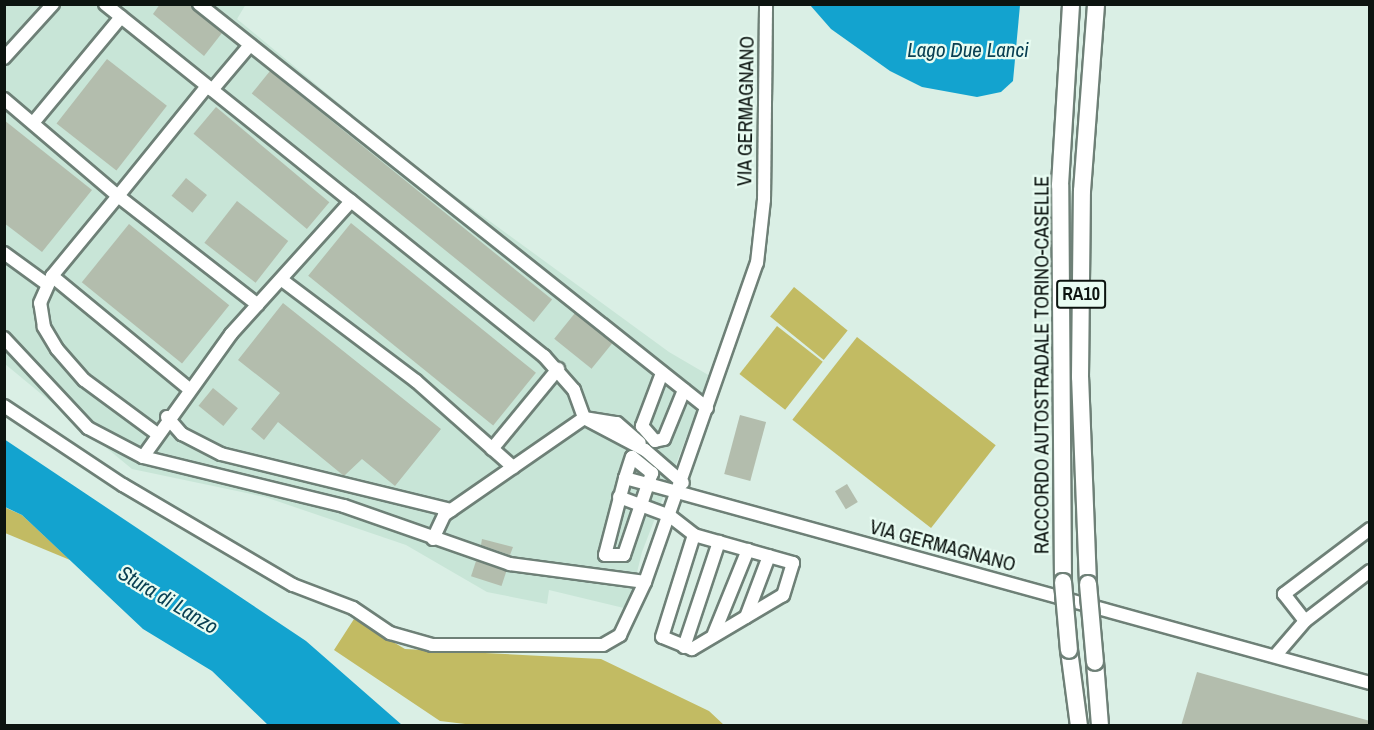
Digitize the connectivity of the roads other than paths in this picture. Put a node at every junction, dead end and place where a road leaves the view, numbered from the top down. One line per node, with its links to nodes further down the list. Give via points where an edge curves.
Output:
1 (53, 4): 9 (street)
2 (105, 4): 7 (street)
3 (199, 4): 8 (street)
4 (766, 4): 25 (street, VIA GERMAGNANO, via 761,237)
5 (1071, 4): 53 (highway, RACCORDO AUTOSTRADALE TORINO-CASELLE / RA10, bridge, via 1060,185 1063,582)
6 (1096, 4): 54 (highway, RACCORDO AUTOSTRADALE TORINO-CASELLE / RA10, bridge, via 1082,214 1080,377 1088,584)
7 (121, 17): 10 (street); 12 (street)
8 (250, 45): 10 (street); 21 (street)
9 (4, 58)
10 (209, 88): 13 (street); 14 (street)
11 (4, 99): 12 (street)
12 (33, 123): 13 (street)
13 (118, 196): 17 (street); 18 (street)
14 (351, 201): 16 (street); 20 (street)
15 (4, 253): 17 (street)
16 (282, 280): 18 (street); 29 (street, via 416,381)
17 (50, 281): 22 (street); 28 (street, via 40,303 44,327 84,380)
18 (258, 306): 22 (street)
19 (4, 338): 30 (street, via 88,428)
20 (558, 369): 27 (street, via 574,390); 29 (street)
21 (662, 373): 23 (street); 23 (street, via 642,426 654,441 664,439)
22 (189, 389): 26 (street)
23 (684, 390): 25 (street)
24 (4, 406): 46 (street, VIA GERMAGNANO, via 241,556 411,639 432,645 603,645 620,635)
25 (707, 408): 34 (street, VIA GERMAGNANO)
26 (167, 417): 28 (street); 37 (street, via 182,434 221,454)
27 (584, 418): 31 (street); 34 (street, via 617,423)
28 (156, 433): 30 (street)
29 (492, 449): 31 (street)
30 (143, 458): 41 (street, via 344,506)
31 (513, 467): 37 (street)
32 (625, 478): 33 (street); 33 (street, via 632,457 652,473); 35 (street)
33 (648, 484): 34 (street); 36 (street)
34 (681, 488): 38 (street, VIA GERMAGNANO); 51 (street, VIA GERMAGNANO)
35 (619, 497): 36 (street); 36 (street, via 605,555 624,555)
36 (641, 505): 38 (street)
37 (451, 510): 41 (street)
38 (670, 516): 40 (street); 46 (street, VIA GERMAGNANO)
39 (1370, 529): 48 (street, via 1284,594)
40 (694, 535): 42 (street); 50 (street, via 662,637)
41 (433, 539): 46 (street, via 510,564)
42 (720, 542): 43 (street); 50 (street)
43 (747, 550): 44 (street); 49 (street)
44 (769, 556): 47 (street); 47 (street, via 794,564 783,595)
45 (1370, 571): 48 (street)
46 (645, 582)
47 (746, 616): 49 (street)
48 (1305, 621): 51 (street)
49 (713, 636): 50 (street, via 692,649)
50 (684, 647)
51 (1275, 656): 52 (street, VIA GERMAGNANO)
52 (1370, 683)
53 (1079, 726)
54 (1100, 726)

